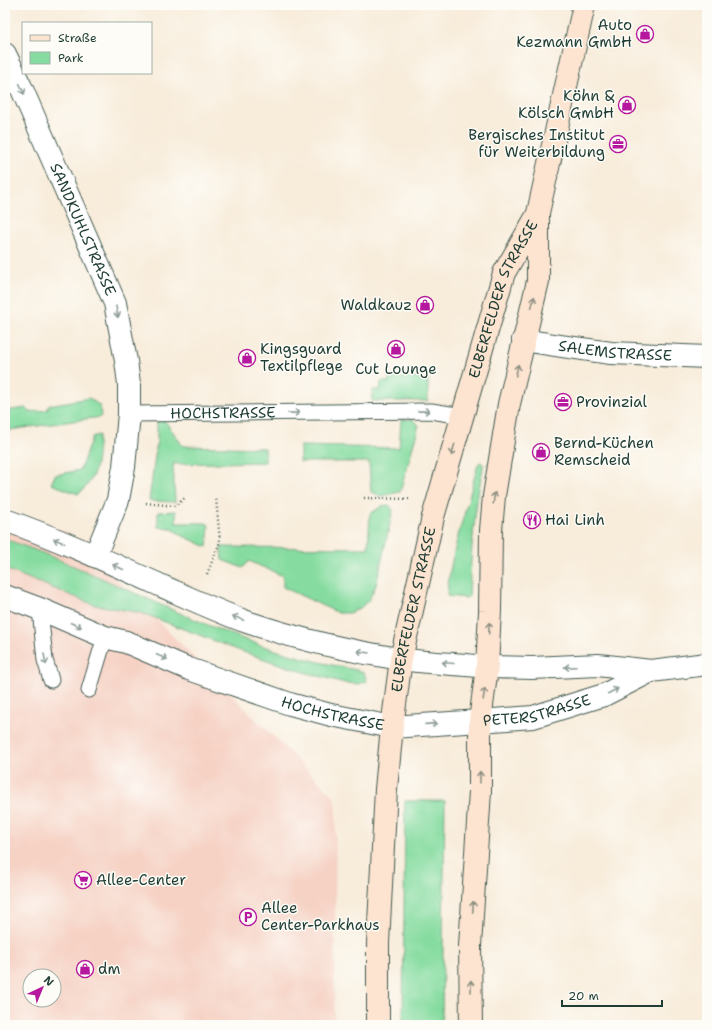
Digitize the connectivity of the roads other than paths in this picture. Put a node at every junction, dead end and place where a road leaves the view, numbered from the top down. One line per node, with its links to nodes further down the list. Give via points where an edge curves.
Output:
1 (584, 5): 3 (main road, ELBERFELDER STRASSE)
2 (5, 54): 6 (street, SANDKUHLSTRASSE, one-way to 6, via 115,303 129,384)
3 (538, 213): 4 (main road, ELBERFELDER STRASSE, one-way to 3, via 538,280); 7 (main road, ELBERFELDER STRASSE, via 504,273)
4 (523, 340): 5 (street, SALEMSTRASSE, via 611,353); 15 (main road, ELBERFELDER STRASSE, one-way to 4, via 494,496 509,404)
5 (707, 357)
6 (129, 414): 7 (lane, HOCHSTRASSE, one-way to 7, via 431,411); 9 (street, via 118,500)
7 (463, 416): 13 (main road, ELBERFELDER STRASSE, one-way to 13, via 433,517)
8 (5, 520): 9 (street, one-way to 8)
9 (95, 556): 13 (street, one-way to 9, via 346,649 247,622)
10 (5, 596): 11 (street, HOCHSTRASSE)
11 (40, 609): 12 (street, HOCHSTRASSE, one-way to 12); 17 (lane, one-way to 17, via 45,660)
12 (106, 638): 18 (lane); 20 (street, HOCHSTRASSE, one-way to 20, via 126,642 189,669 290,704)
13 (401, 659): 15 (street, one-way to 13); 20 (main road, ELBERFELDER STRASSE)
14 (707, 664): 16 (street, PETERSTRASSE)
15 (487, 667): 16 (street, PETERSTRASSE, one-way to 15, via 598,665); 19 (main road, ELBERFELDER STRASSE, one-way to 15)
16 (651, 671): 19 (street, PETERSTRASSE, one-way to 16, via 533,716 604,695)
17 (51, 680)
18 (89, 690)
19 (480, 721): 20 (street, PETERSTRASSE, one-way to 19); 22 (main road, ELBERFELDER STRASSE, one-way to 19, via 470,946 480,791)
20 (392, 727): 21 (main road, ELBERFELDER STRASSE, via 386,789 379,935)
21 (378, 1025)
22 (471, 1025)

